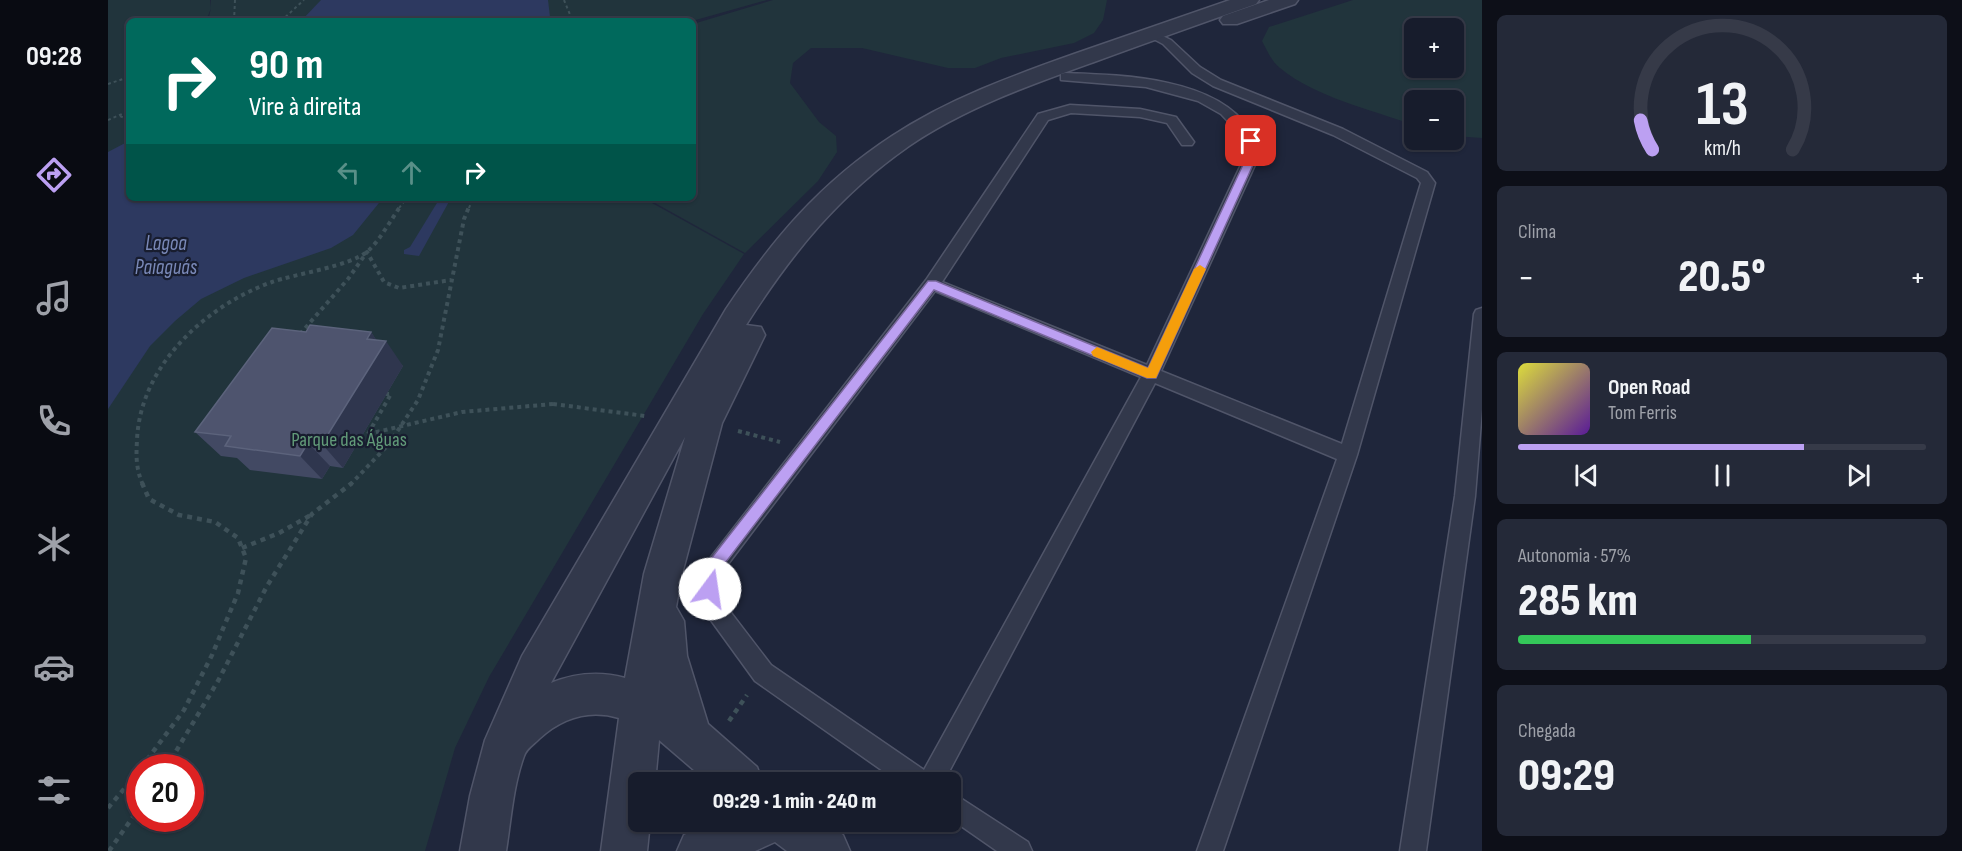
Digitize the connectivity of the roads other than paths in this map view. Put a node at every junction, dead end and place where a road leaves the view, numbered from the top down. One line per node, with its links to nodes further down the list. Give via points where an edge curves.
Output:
1 (1249, 0): 3 (street)
2 (1287, 0): 3 (street)
3 (1159, 38): 4 (street); 9 (lane, via 1217,83 1361,142 1422,175 1428,183); 13 (street, via 1055,68 964,105 879,156 836,192 772,262 736,317 536,670)
4 (1065, 77): 8 (lane, via 1149,83 1185,92 1229,114 1251,141 1253,154); 10 (street, via 959,123 900,160 854,198 800,258 757,321 706,423)
5 (1187, 142): 6 (lane, via 1171,120 1140,112 1070,109 1043,117)
6 (932, 284): 8 (lane); 15 (lane, via 708,574 712,605 763,673)
7 (1482, 314): 26 (lane, via 1465,496)
8 (1151, 374): 9 (lane); 16 (lane)
9 (1348, 455): 25 (lane)
10 (663, 574): 11 (street); 12 (street, via 664,635)
11 (642, 704): 12 (street); 13 (street, via 604,695 578,695 557,701); 21 (street)
12 (690, 736): 14 (street)
13 (506, 740): 20 (street)
14 (729, 772)
15 (905, 772)
16 (936, 772)
17 (961, 811): 24 (lane)
18 (745, 832): 22 (street)
19 (800, 832): 23 (street)
20 (483, 851)
21 (624, 851)
22 (700, 851)
23 (828, 851)
24 (1019, 851)
25 (1210, 851)
26 (1413, 851)

